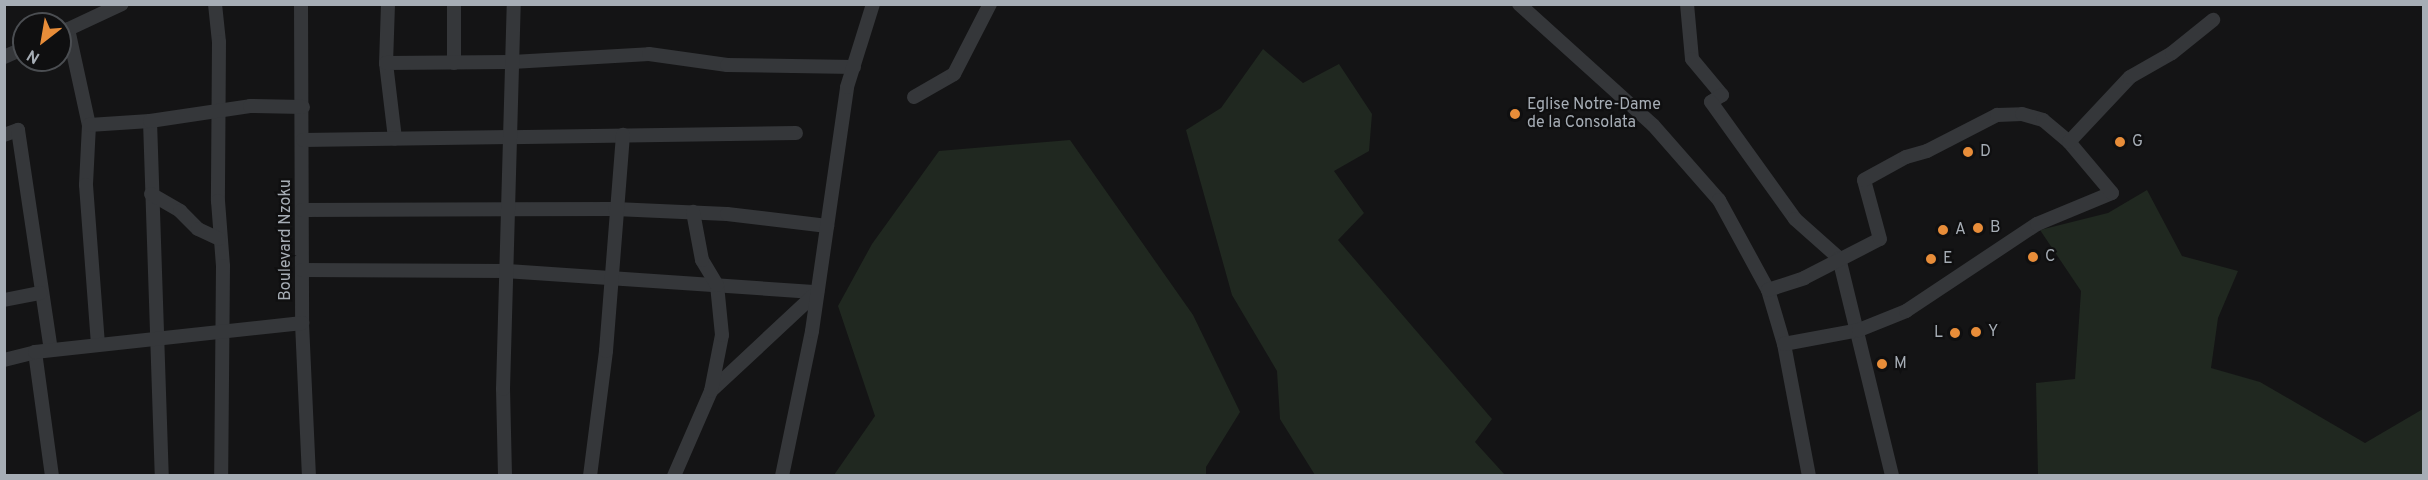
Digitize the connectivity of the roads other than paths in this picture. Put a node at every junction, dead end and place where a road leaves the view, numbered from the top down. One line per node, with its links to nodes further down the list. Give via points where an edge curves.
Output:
1 (122, 4): 12 (street)
2 (215, 4): 20 (street)
3 (301, 4): 19 (street, Boulevard Nzoku)
4 (388, 4): 15 (street)
5 (453, 4): 16 (street)
6 (514, 4): 14 (street)
7 (873, 4): 17 (street)
8 (990, 4): 18 (street, via 954,74)
9 (1520, 4): 42 (street, via 1653,125 1719,200)
10 (1687, 4): 37 (street, via 1692,58 1722,95 1711,102 1795,219)
11 (2213, 20): 29 (street, via 2172,53 2130,77)
12 (72, 27)
13 (72, 61): 22 (street)
14 (512, 62): 16 (street); 17 (street, via 649,54 727,65); 26 (street)
15 (386, 63): 16 (street); 27 (street)
16 (454, 63)
17 (854, 67): 35 (street)
18 (914, 97)
19 (303, 107): 20 (street, via 250,106); 28 (street, Boulevard Nzoku)
20 (219, 111): 21 (street); 36 (street)
21 (150, 121): 22 (street); 30 (street)
22 (89, 125): 51 (street, via 86,185)
23 (796, 133): 25 (street)
24 (4, 135): 44 (street, via 18,130)
25 (623, 135): 26 (street); 32 (street)
26 (510, 136): 27 (street); 31 (street)
27 (395, 138): 28 (street)
28 (303, 140): 33 (street, Boulevard Nzoku)
29 (2069, 142): 37 (street, via 2043,120 2022,114 1997,115 1927,151 1906,157 1864,180 1880,239); 47 (street, via 2112,193 2037,224 1906,311)
30 (151, 194): 36 (street, via 180,211 198,229); 49 (street)
31 (508, 206): 32 (street); 33 (street); 39 (street)
32 (615, 209): 34 (street); 40 (street)
33 (302, 210): 38 (street, Boulevard Nzoku)
34 (693, 212): 35 (street); 41 (street, via 702,260)
35 (827, 226): 43 (street)
36 (219, 238): 48 (street)
37 (1839, 258): 42 (street, via 1804,278); 47 (street)
38 (302, 270): 39 (street); 46 (street, Boulevard Nzoku)
39 (506, 272): 40 (street); 60 (street)
40 (611, 278): 41 (street); 61 (street)
41 (717, 285): 43 (street); 55 (street, via 722,335)
42 (1768, 290): 50 (street)
43 (817, 292): 55 (street); 63 (street)
44 (40, 293): 45 (street); 52 (street)
45 (4, 300)
46 (302, 323): 48 (street); 59 (street, Boulevard Nzoku)
47 (1859, 330): 50 (street); 65 (street)
48 (222, 332): 49 (street); 58 (street)
49 (156, 340): 51 (street); 57 (street)
50 (1784, 344): 64 (street)
51 (98, 345): 52 (street)
52 (51, 350): 53 (street)
53 (35, 352): 54 (street); 56 (street)
54 (4, 360)
55 (711, 391): 62 (street)
56 (51, 476)
57 (162, 476)
58 (221, 476)
59 (309, 476)
60 (505, 476)
61 (590, 476)
62 (674, 476)
63 (782, 476)
64 (1809, 476)
65 (1892, 476)

